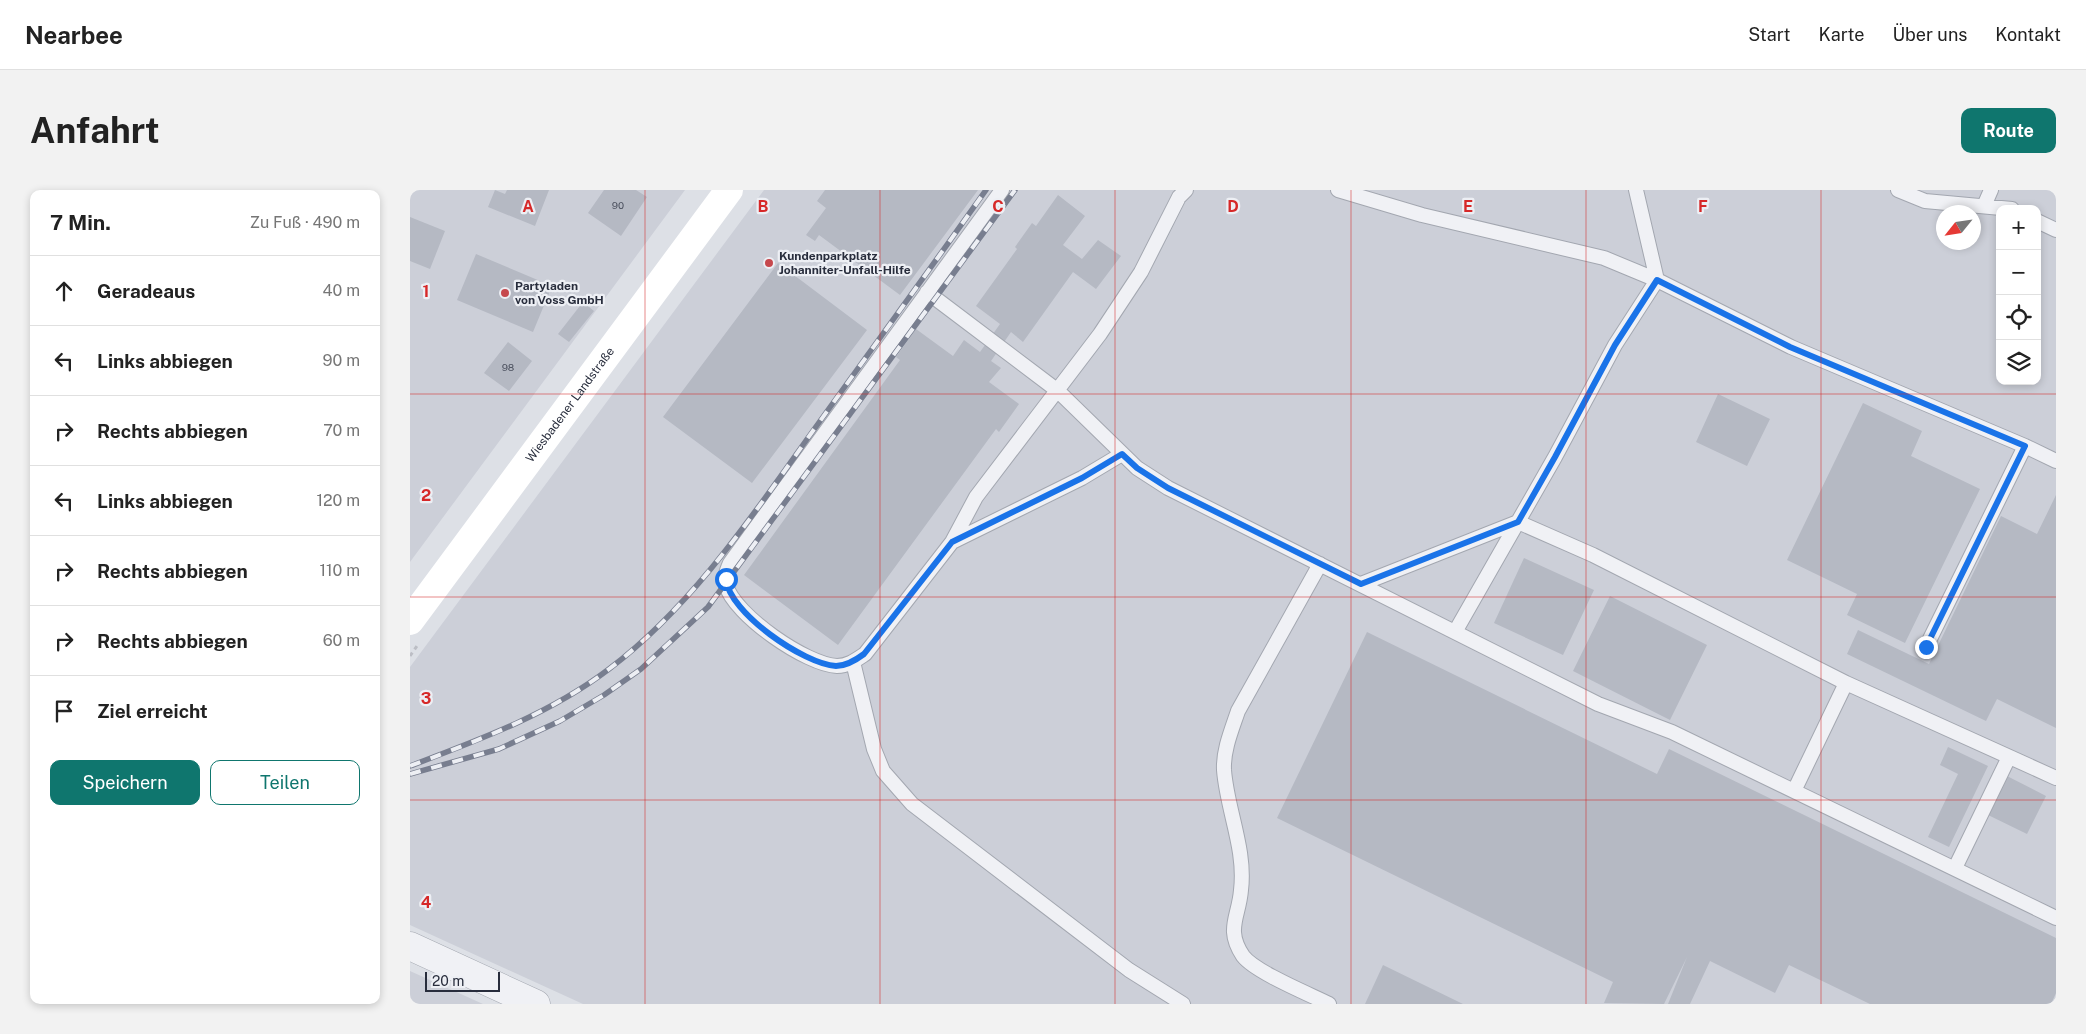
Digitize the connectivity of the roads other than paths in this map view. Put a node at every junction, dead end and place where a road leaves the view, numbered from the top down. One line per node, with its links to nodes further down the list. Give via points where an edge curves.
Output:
1 (730, 190): 22 (main road, Wiesbadener Landstraße)
2 (1002, 190): 13 (lane)
3 (1338, 190): 12 (lane, via 1422,215 1604,258)
4 (1636, 190): 12 (lane)
5 (1898, 190): 8 (lane, via 1924,201)
6 (1991, 190): 8 (lane)
7 (1178, 192): 14 (lane, via 1141,272)
8 (1984, 206): 9 (lane)
9 (1996, 207)
10 (2041, 223): 11 (lane)
11 (2056, 230)
12 (1657, 280): 15 (lane, via 1790,347); 18 (lane, via 1615,345)
13 (927, 292): 14 (lane); 25 (lane, via 726,572 726,586 740,609 778,639 801,655 822,664 838,666)
14 (1058, 391): 16 (lane); 19 (lane, via 976,497)
15 (2025, 446): 17 (lane); 24 (lane)
16 (1122, 454): 19 (lane, via 1082,478); 20 (lane, via 1168,488)
17 (2056, 461)
18 (1518, 522): 21 (lane); 23 (lane); 26 (lane, via 1593,555)
19 (952, 542): 25 (lane, via 864,654)
20 (1320, 564): 21 (lane); 35 (lane, via 1238,710 1229,736 1224,769 1240,856 1241,890 1234,920 1235,940 1244,958 1261,970)
21 (1361, 584): 23 (lane)
22 (410, 621)
23 (1455, 632): 29 (lane, via 1598,704 1672,732)
24 (1926, 647)
25 (853, 662): 34 (lane, via 883,771 912,804 1129,970)
26 (1846, 683): 27 (lane); 29 (lane)
27 (2009, 757): 28 (lane); 30 (lane)
28 (2056, 778)
29 (1794, 791): 30 (lane)
30 (1954, 868): 31 (lane)
31 (2056, 918)
32 (410, 946): 33 (street)
33 (536, 1004)
34 (1182, 1004)
35 (1329, 1004)

